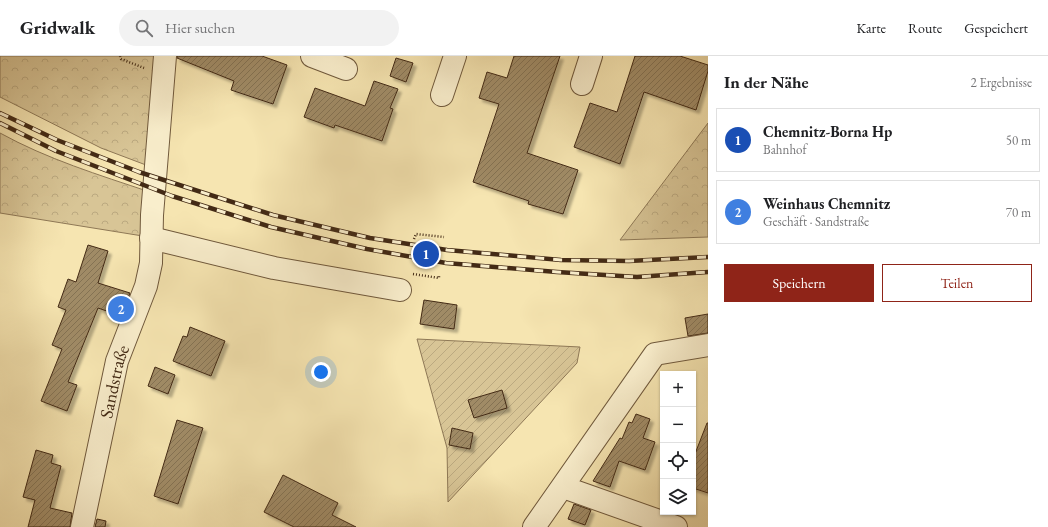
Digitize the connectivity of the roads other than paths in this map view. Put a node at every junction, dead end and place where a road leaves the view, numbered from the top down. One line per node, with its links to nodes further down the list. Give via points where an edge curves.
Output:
1 (312, 56): 5 (street)
2 (455, 56): 7 (street)
3 (591, 56): 6 (street)
4 (164, 66): 8 (street, Sandstraße, via 152,208)
5 (346, 69)
6 (582, 84)
7 (442, 95)
8 (152, 238): 9 (street, via 274,268); 12 (street, Sandstraße, via 152,263 146,286 117,361)
9 (400, 290)
10 (708, 345): 11 (street, via 655,354)
11 (563, 487): 13 (street); 14 (street)
12 (82, 527)
13 (534, 527)
14 (676, 527)

